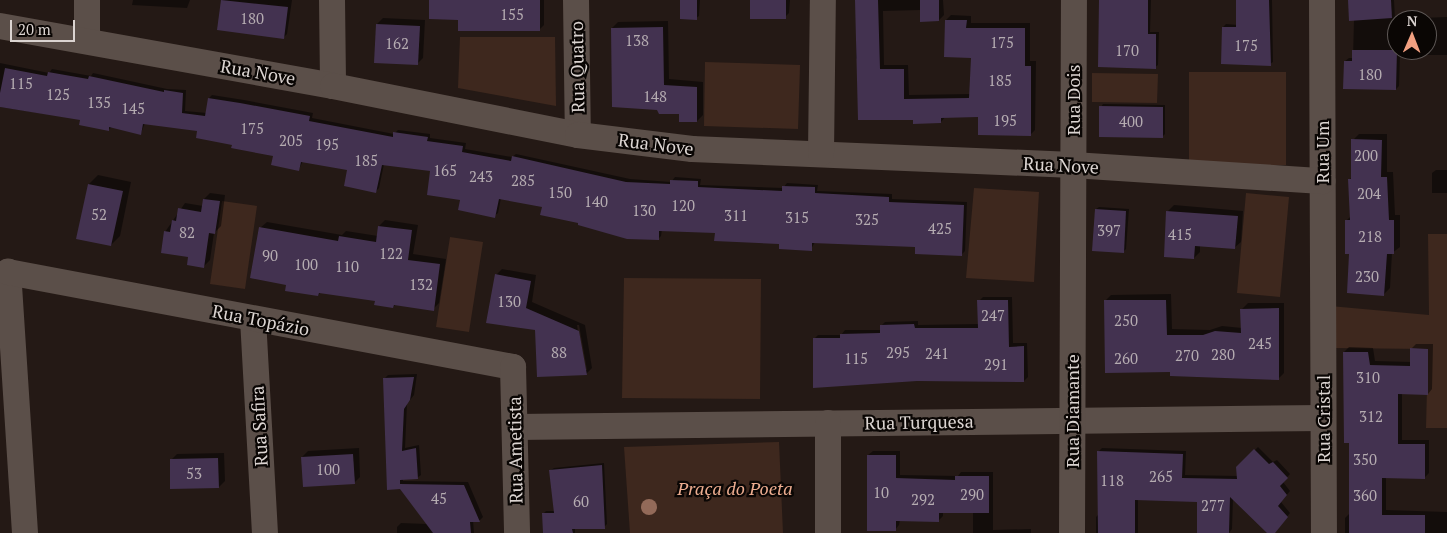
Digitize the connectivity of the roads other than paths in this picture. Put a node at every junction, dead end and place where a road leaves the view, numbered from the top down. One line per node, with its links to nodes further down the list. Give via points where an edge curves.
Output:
1 (86, 0): 8 (street)
2 (332, 0): 9 (street)
3 (576, 0): 10 (street, Rua Quatro)
4 (823, 0): 11 (street)
5 (1074, 0): 12 (street, Rua Dois)
6 (1322, 0): 13 (street, Rua Um)
7 (0, 26): 8 (street, Rua Nove)
8 (87, 41): 9 (street, Rua Nove)
9 (333, 86): 10 (street, Rua Nove)
10 (578, 135): 11 (street, Rua Nove, via 692,149)
11 (821, 153): 12 (street, Rua Nove)
12 (1073, 165): 13 (street, Rua Nove); 14 (street, Rua Dois)
13 (1322, 182): 15 (street, Rua Um)
14 (1072, 290): 19 (street, Rua Diamante)
15 (1323, 305): 18 (street, Rua Cristal)
16 (253, 319): 17 (street, Rua Topázio); 22 (street, Rua Topázio, via 8,272); 24 (street, Rua Safira)
17 (513, 367): 21 (street, Rua Ametista)
18 (1323, 418): 19 (street, Rua Turquesa); 28 (street, Rua Cristal)
19 (1072, 420): 20 (street, Rua Turquesa); 27 (street, Rua Diamante)
20 (828, 423): 21 (street, Rua Turquesa); 26 (street)
21 (516, 427): 25 (street, Rua Ametista)
22 (11, 492): 23 (street)
23 (25, 533)
24 (265, 533)
25 (517, 533)
26 (828, 533)
27 (1072, 533)
28 (1324, 533)

